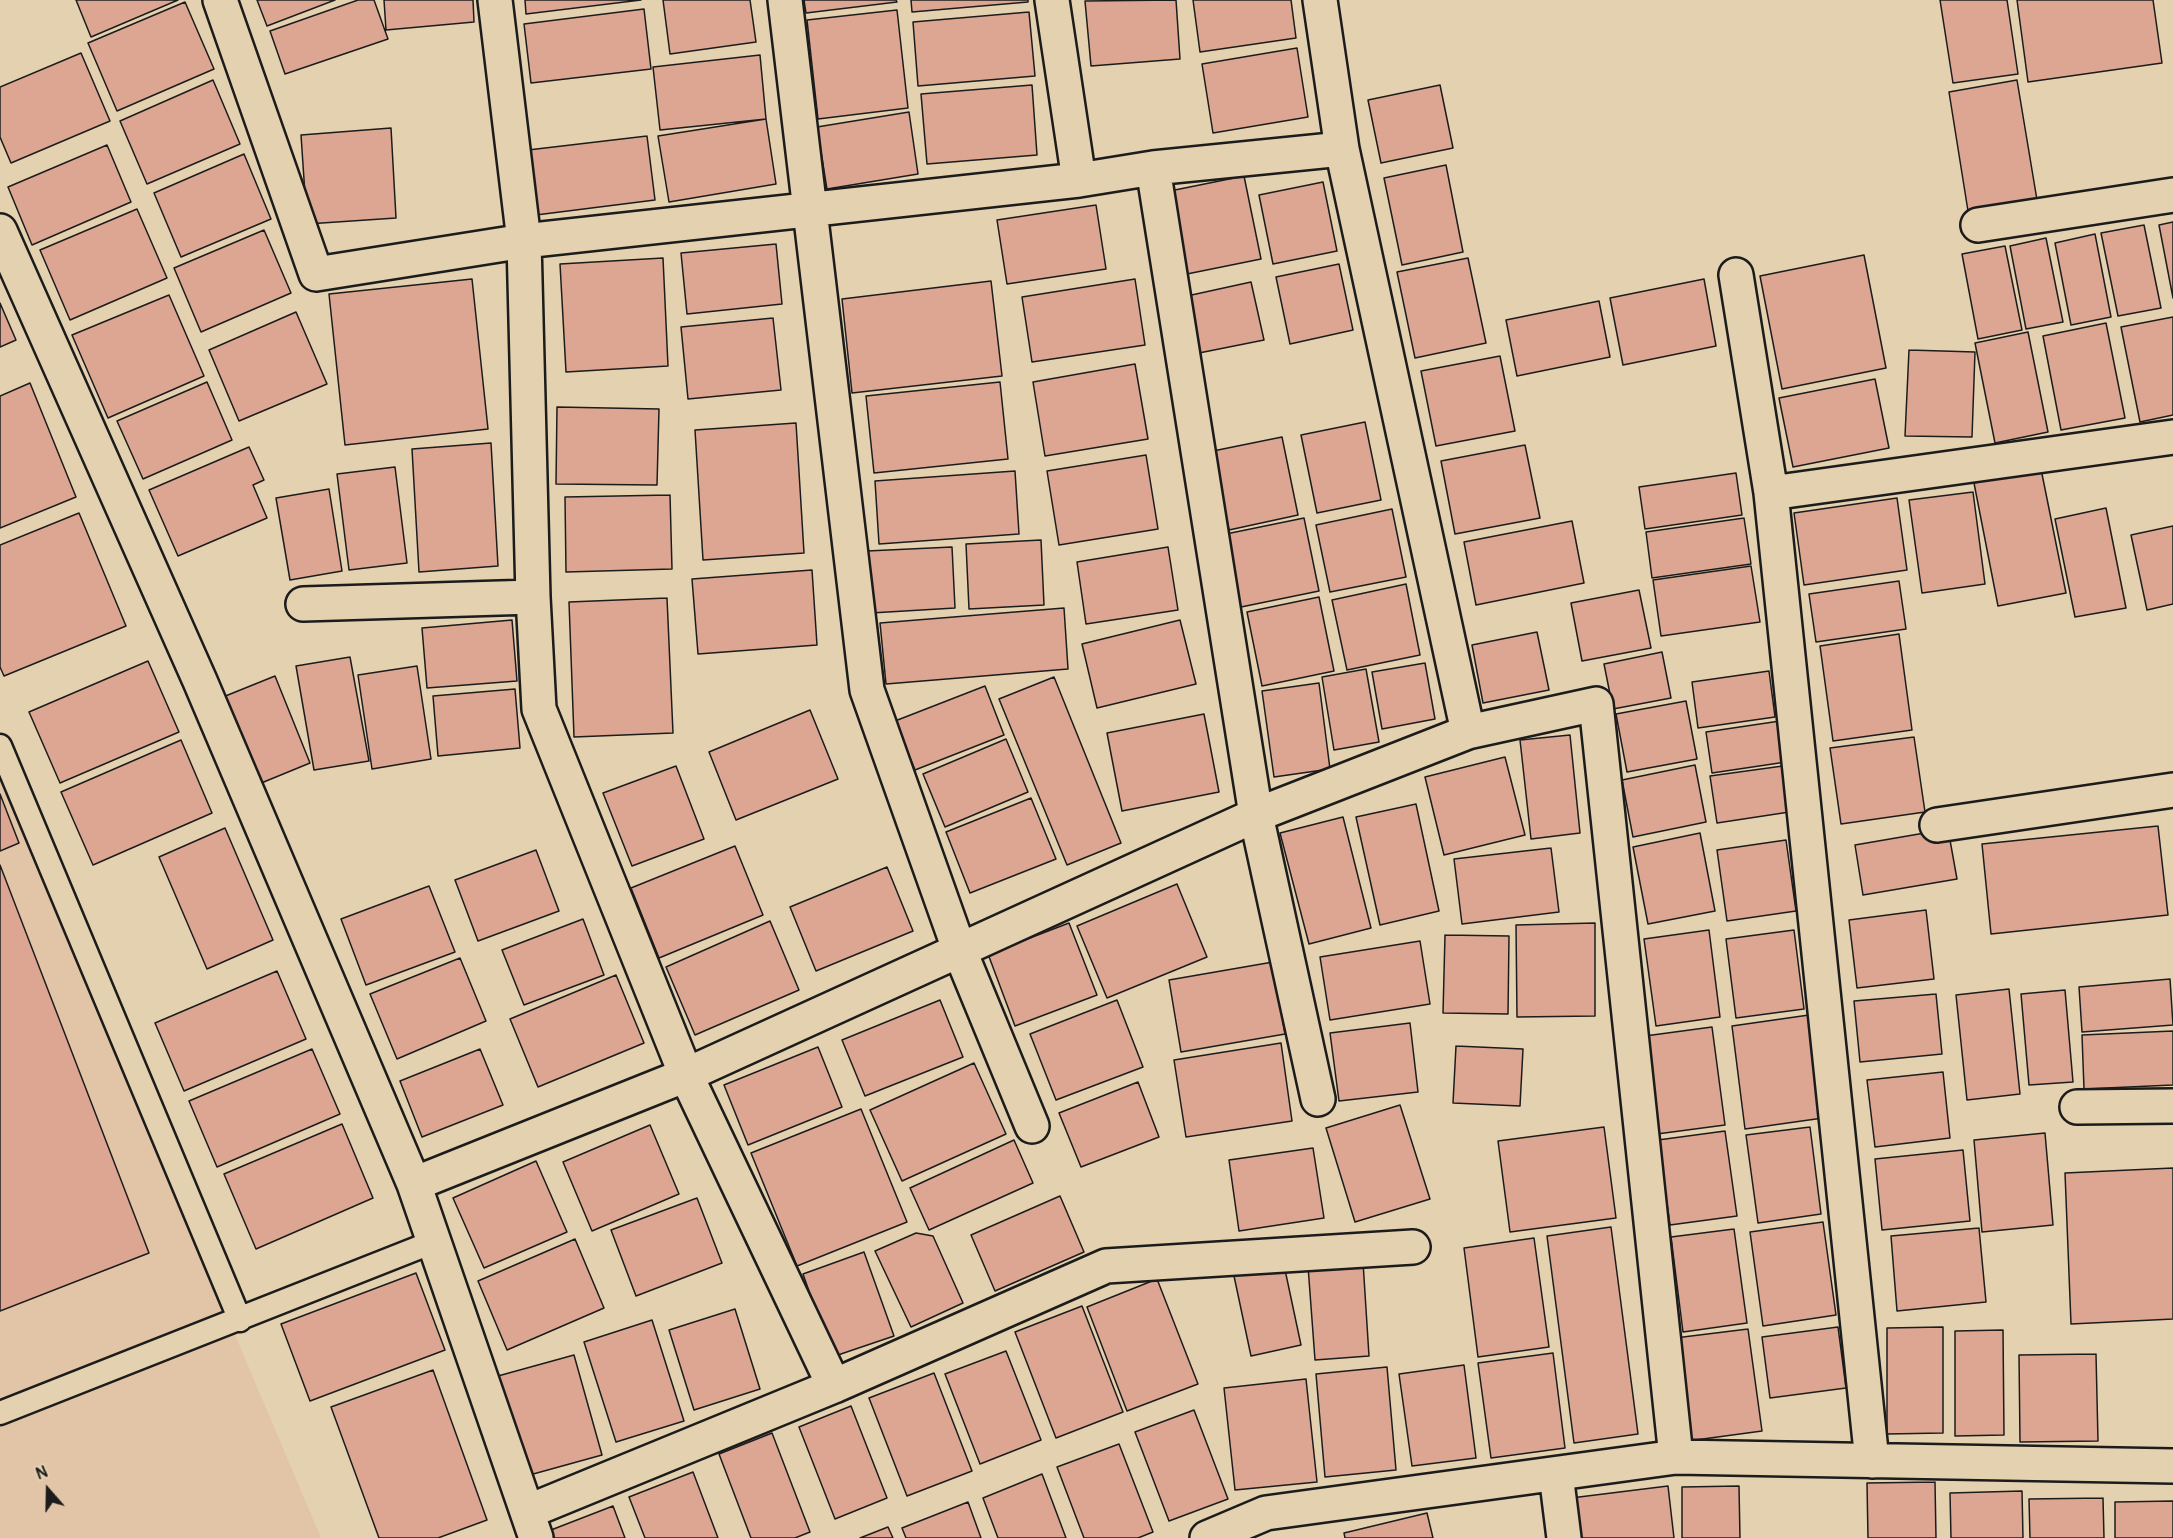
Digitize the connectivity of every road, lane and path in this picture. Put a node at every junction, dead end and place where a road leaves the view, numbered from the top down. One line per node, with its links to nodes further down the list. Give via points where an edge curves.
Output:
1 (220, 0): 13 (street, via 316,274)
2 (495, 0): 13 (street)
3 (785, 0): 10 (street)
4 (1052, 0): 8 (street)
5 (1320, 0): 6 (street)
6 (1342, 149): 7 (street); 19 (street)
7 (1153, 168): 8 (street); 22 (street)
8 (1079, 180): 10 (street)
9 (2173, 195): 11 (street)
10 (811, 211): 13 (street); 24 (street, via 867,690)
11 (1978, 225)
12 (0, 231): 30 (street, via 195,670)
13 (524, 241): 17 (street)
14 (1736, 275): 16 (street)
15 (2173, 437): 16 (street)
16 (1770, 493): 37 (street)
17 (533, 597): 18 (street); 25 (street, via 539,709)
18 (303, 604)
19 (1468, 732): 22 (street); 36 (street, via 1596,704)
20 (0, 746): 33 (lane)
21 (2173, 790): 23 (street)
22 (1256, 815): 24 (street); 26 (street)
23 (1937, 825)
24 (959, 949): 25 (street); 29 (street)
25 (686, 1074): 30 (street); 34 (street)
26 (1318, 1099)
27 (2173, 1106): 28 (street)
28 (2077, 1107)
29 (1032, 1126)
30 (414, 1184): 31 (street)
31 (433, 1242): 33 (lane); 40 (street)
32 (1413, 1247): 34 (street, via 1106,1266)
33 (240, 1320): 35 (lane)
34 (834, 1386): 40 (street)
35 (0, 1413)
36 (1676, 1457): 37 (street); 39 (street)
37 (1872, 1461): 38 (street)
38 (2173, 1466)
39 (1556, 1474): 41 (street, via 1266,1513); 42 (street)
40 (532, 1525)
41 (1207, 1538)
42 (1564, 1538)

